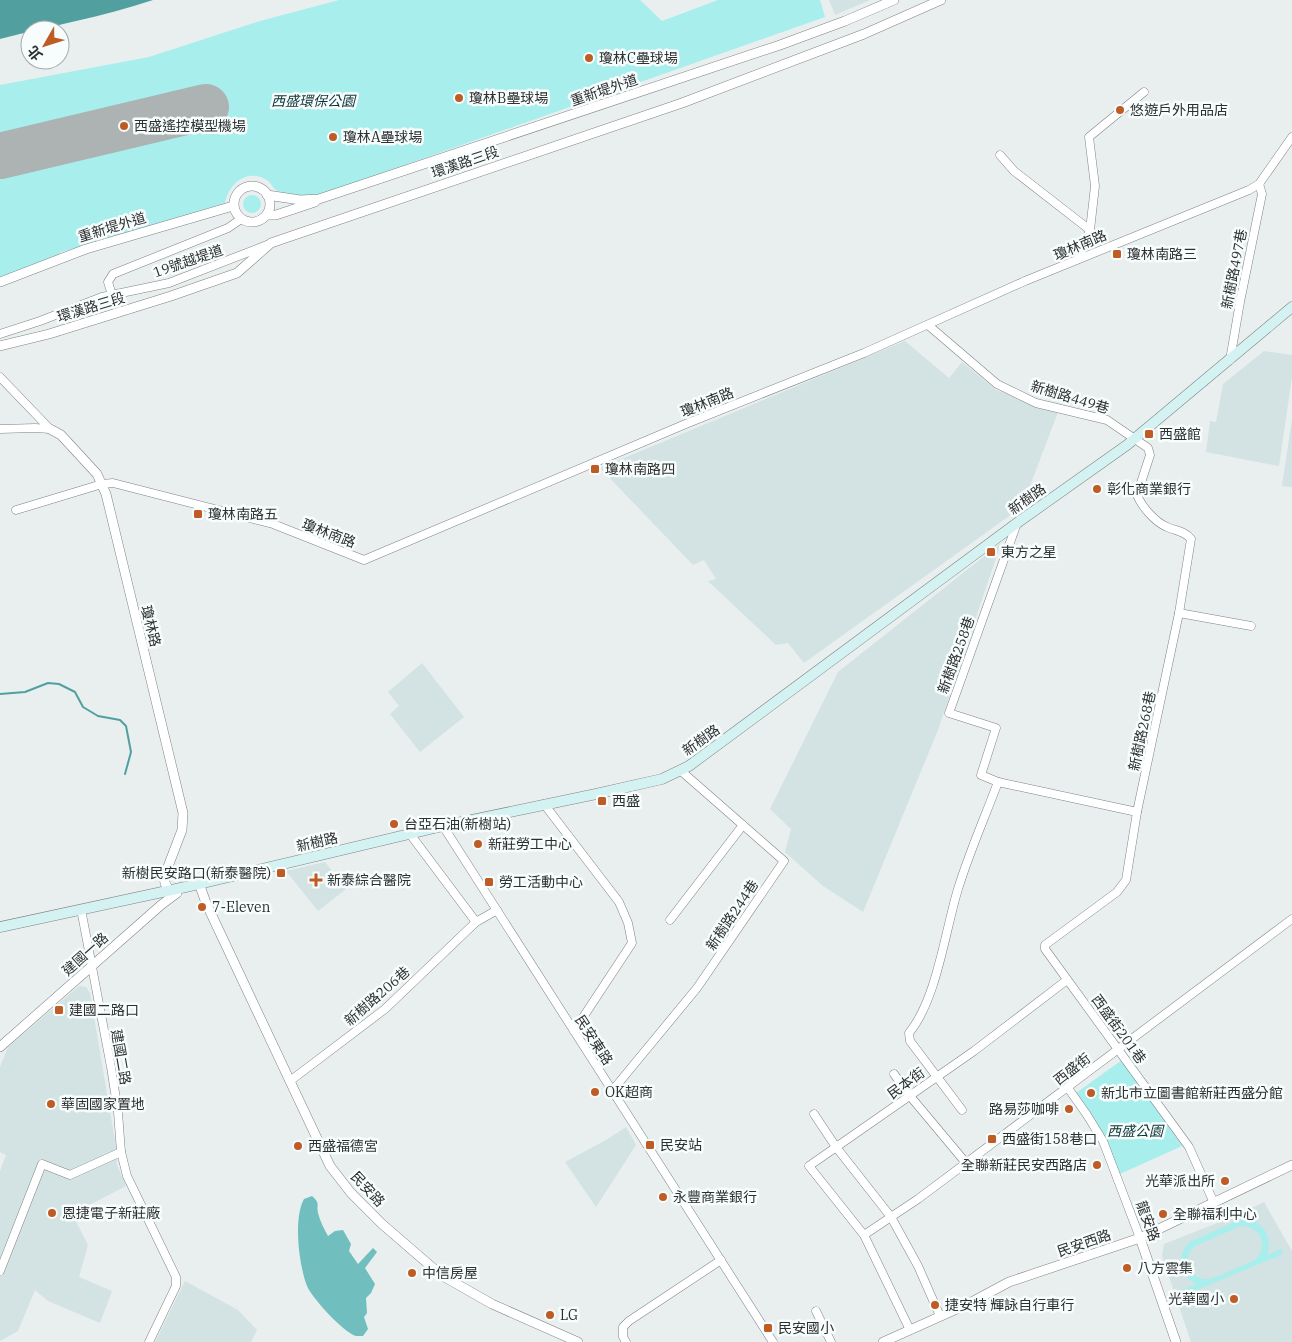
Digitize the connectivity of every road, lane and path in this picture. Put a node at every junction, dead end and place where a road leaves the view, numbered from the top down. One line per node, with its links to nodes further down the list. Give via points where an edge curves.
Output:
1 (894, 0): 8 (street, 重新堤外道, via 780,45)
2 (941, 0): 13 (street, 環漢路三段, via 864,34 682,103)
3 (1144, 92): 12 (street, via 1089,137 1095,186)
4 (1292, 137): 6 (street, 瓊林南路)
5 (1000, 155): 12 (street, via 1014,171)
6 (1259, 184): 14 (street, 瓊林南路); 21 (street, 新樹路497巷, via 1262,194)
7 (267, 195): 8 (street, 重新堤外道); 9 (street, 重新堤外道, via 256,186 242,188 234,199); 10 (street, via 270,201)
8 (319, 199): 10 (street, 重新堤外道, via 276,215)
9 (234, 206): 11 (street); 15 (street, 重新堤外道, via 86,249)
10 (267, 215): 11 (street, 重新堤外道, via 254,222)
11 (241, 219): 16 (street, 19號越堤道, via 228,228 113,274 108,282)
12 (1090, 230): 14 (street)
13 (271, 243): 16 (street, 19號越堤道, via 169,283); 20 (street, 環漢路三段, via 238,273 57,332)
14 (1078, 259): 18 (street, 瓊林南路)
15 (0, 282)
16 (112, 294): 19 (street, 19號越堤道)
17 (1292, 308): 21 (main road, 新樹路)
18 (928, 324): 25 (street, 新樹路449巷, via 997,384 1036,404 1107,420); 26 (street, 瓊林南路, via 364,560 273,524 113,483)
19 (0, 334)
20 (0, 346)
21 (1230, 360): 25 (main road, 新樹路)
22 (0, 377): 24 (street)
23 (0, 429): 24 (street)
24 (50, 429): 26 (street, 瓊林路, via 61,435 97,474)
25 (1135, 438): 28 (main road, 新樹路); 29 (street, 新樹路268巷, via 1148,448 1150,455 1137,495 1140,502 1164,526 1187,534 1191,540)
26 (102, 484): 27 (street); 39 (street, 瓊林路, via 183,813 182,830 164,878)
27 (16, 510)
28 (1017, 523): 31 (main road, 新樹路, via 723,742); 32 (street, 新樹路258巷, via 949,713 996,728 981,775)
29 (1179, 613): 30 (street); 34 (street, 新樹路268巷)
30 (1251, 626)
31 (680, 770): 33 (main road, 新樹路, via 662,779); 35 (street, 新樹路244巷)
32 (998, 782): 34 (street); 53 (street, via 958,888 932,987 916,1025 909,1033 910,1041)
33 (544, 804): 36 (main road, 新樹路); 49 (street, via 620,902 632,943)
34 (1137, 812): 46 (street, 新樹路268巷, via 1126,880 1117,892 1045,945)
35 (743, 825): 43 (street); 56 (street, 新樹路244巷, via 784,861 697,988)
36 (443, 826): 37 (main road, 新樹路); 41 (street, 民安東路)
37 (410, 834): 38 (main road, 新樹路); 44 (street)
38 (195, 884): 39 (main road, 新樹路); 54 (street, 民安路)
39 (170, 893): 40 (main road, 新樹路); 47 (street, 建國一路)
40 (81, 909): 45 (main road, 新樹路); 47 (street, 建國二路)
41 (497, 910): 44 (street, 新樹路206巷); 49 (street, 民安東路)
42 (1292, 919): 51 (street, 西盛街)
43 (670, 920)
44 (476, 922): 54 (street, 新樹路206巷, via 385,1009)
45 (0, 928)
46 (1045, 949): 48 (street, 西盛街201巷)
47 (93, 966): 50 (street, 建國一路); 61 (street, 建國二路, via 118,1112)
48 (1067, 980): 51 (street, 西盛街201巷); 53 (street, 民本街)
49 (574, 1031): 56 (street, 民安東路)
50 (0, 1047)
51 (1118, 1048): 55 (street, 西盛街); 64 (street, 西盛街201巷, via 1189,1147)
52 (894, 1074): 57 (street)
53 (936, 1077): 57 (street, 民本街); 58 (street)
54 (290, 1081): 74 (street, 民安路, via 330,1166 350,1193 382,1224 441,1275 492,1304)
55 (1068, 1088): 62 (street, 西盛街); 67 (street, 龍安路, via 1103,1141)
56 (612, 1091): 68 (street, 民安東路)
57 (910, 1096): 60 (street, 民本街); 62 (street)
58 (962, 1110)
59 (814, 1114): 60 (street)
60 (836, 1147): 65 (street); 66 (street, 民本街, via 809,1166)
61 (121, 1152): 69 (street, via 70,1175 42,1164); 73 (street, 建國二路, via 134,1192 176,1277 176,1286)
62 (966, 1163): 65 (street, 西盛街)
63 (1292, 1164): 64 (street, 民安西路)
64 (1214, 1203): 67 (street, 民安西路)
65 (891, 1217): 66 (street, 西盛街); 71 (street)
66 (864, 1235): 72 (street)
67 (1140, 1238): 71 (street, 民安西路, via 1009,1282); 79 (street, 龍安路)
68 (721, 1260): 75 (street, via 623,1326); 76 (street, 民安東路)
69 (0, 1271)
70 (816, 1311): 77 (street)
71 (940, 1316): 72 (street, 民安西路)
72 (910, 1330): 78 (street, 民安西路)
73 (149, 1342)
74 (578, 1342)
75 (626, 1342)
76 (773, 1342)
77 (831, 1342)
78 (884, 1342)
79 (1176, 1342)

